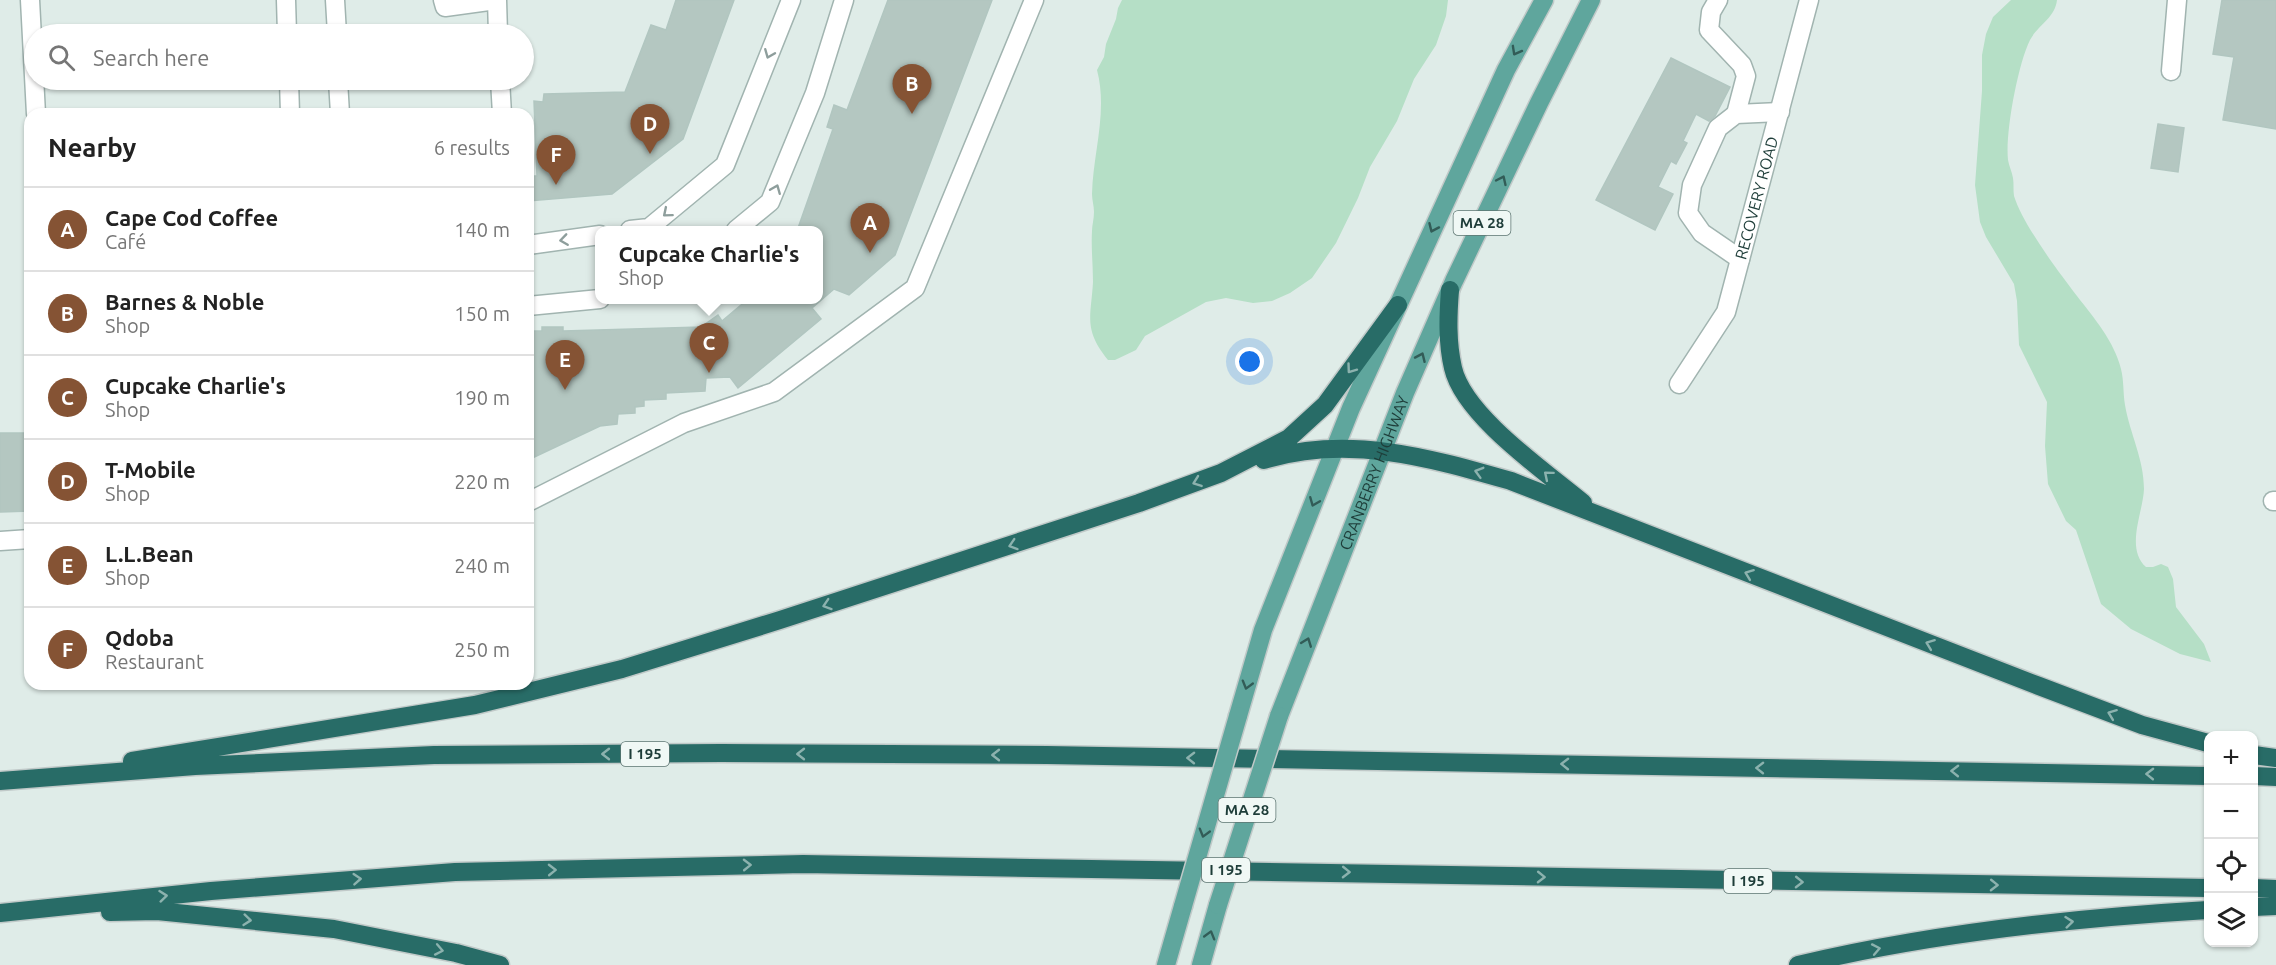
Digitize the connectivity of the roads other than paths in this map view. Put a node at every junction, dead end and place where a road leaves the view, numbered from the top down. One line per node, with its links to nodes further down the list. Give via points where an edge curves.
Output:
1 (30, 0): 14 (street)
2 (286, 0): 15 (street)
3 (336, 0): 16 (street)
4 (443, 0): 5 (street, via 445,7)
5 (496, 0): 17 (street)
6 (791, 0): 29 (street, one-way to 29, via 725,165)
7 (844, 0): 30 (street, one-way to 7, via 770,202 815,93)
8 (1034, 0): 42 (street, via 915,288 774,392 684,423)
9 (1544, 0): 37 (main road, MA 28, one-way to 37, via 1506,70)
10 (1591, 0): 34 (main road, CRANBERRY HIGHWAY / MA 28, one-way to 10)
11 (1718, 0): 28 (street, via 1711,12 1709,30 1742,65 1746,76)
12 (1809, 0): 27 (street, RECOVERY ROAD)
13 (2178, 0): 18 (street)
14 (31, 24)
15 (287, 24)
16 (337, 24)
17 (497, 24)
18 (2171, 70)
19 (35, 90): 23 (street)
20 (289, 90): 24 (street)
21 (339, 90): 25 (street)
22 (501, 90): 26 (street)
23 (36, 108)
24 (290, 108)
25 (340, 108)
26 (502, 108)
27 (1780, 112): 28 (street); 33 (street, RECOVERY ROAD)
28 (1736, 114): 33 (street, via 1719,128 1692,185 1688,213 1702,233)
29 (651, 226)
30 (742, 226)
31 (595, 236): 32 (street, one-way to 32)
32 (534, 244)
33 (1740, 259): 38 (street, RECOVERY ROAD, via 1726,312)
34 (1450, 290): 40 (main road, CRANBERRY HIGHWAY / MA 28, one-way to 34); 43 (highway, one-way to 34, via 1504,438 1460,386 1449,341)
35 (595, 299): 36 (street)
36 (534, 305)
37 (1398, 305): 39 (main road, MA 28); 41 (highway, one-way to 41, via 1324,405 1289,438)
38 (1679, 384)
39 (1336, 448): 40 (highway); 41 (highway, via 1282,454); 62 (main road, MA 28, one-way to 62, bridge, via 1263,630)
40 (1383, 450): 43 (highway, one-way to 40, via 1511,481 1430,458); 63 (main road, CRANBERRY HIGHWAY / MA 28, one-way to 40, bridge, via 1279,716)
41 (1221, 473): 51 (highway, one-way to 51, via 1020,543 622,669 475,705)
42 (534, 499)
43 (1593, 512): 46 (highway, one-way to 43, via 2080,702)
44 (24, 539): 45 (street)
45 (0, 541)
46 (2204, 742)
47 (2258, 756): 48 (highway)
48 (2276, 758)
49 (2204, 776): 51 (highway, I 195, one-way to 51, via 1047,755 721,753 434,755)
50 (2258, 776): 52 (highway)
51 (51, 777): 53 (highway, I 195)
52 (2276, 777)
53 (0, 781)
54 (2204, 888): 60 (highway, I 195, one-way to 54, via 455,872 803,864)
55 (2258, 888): 56 (highway)
56 (2276, 889)
57 (2276, 906): 58 (highway)
58 (2258, 907)
59 (2204, 910): 64 (highway, one-way to 59, via 1964,934)
60 (0, 913): 61 (highway, one-way to 61, via 157,911 334,929)
61 (500, 965)
62 (1166, 965)
63 (1202, 965)
64 (1798, 965)

